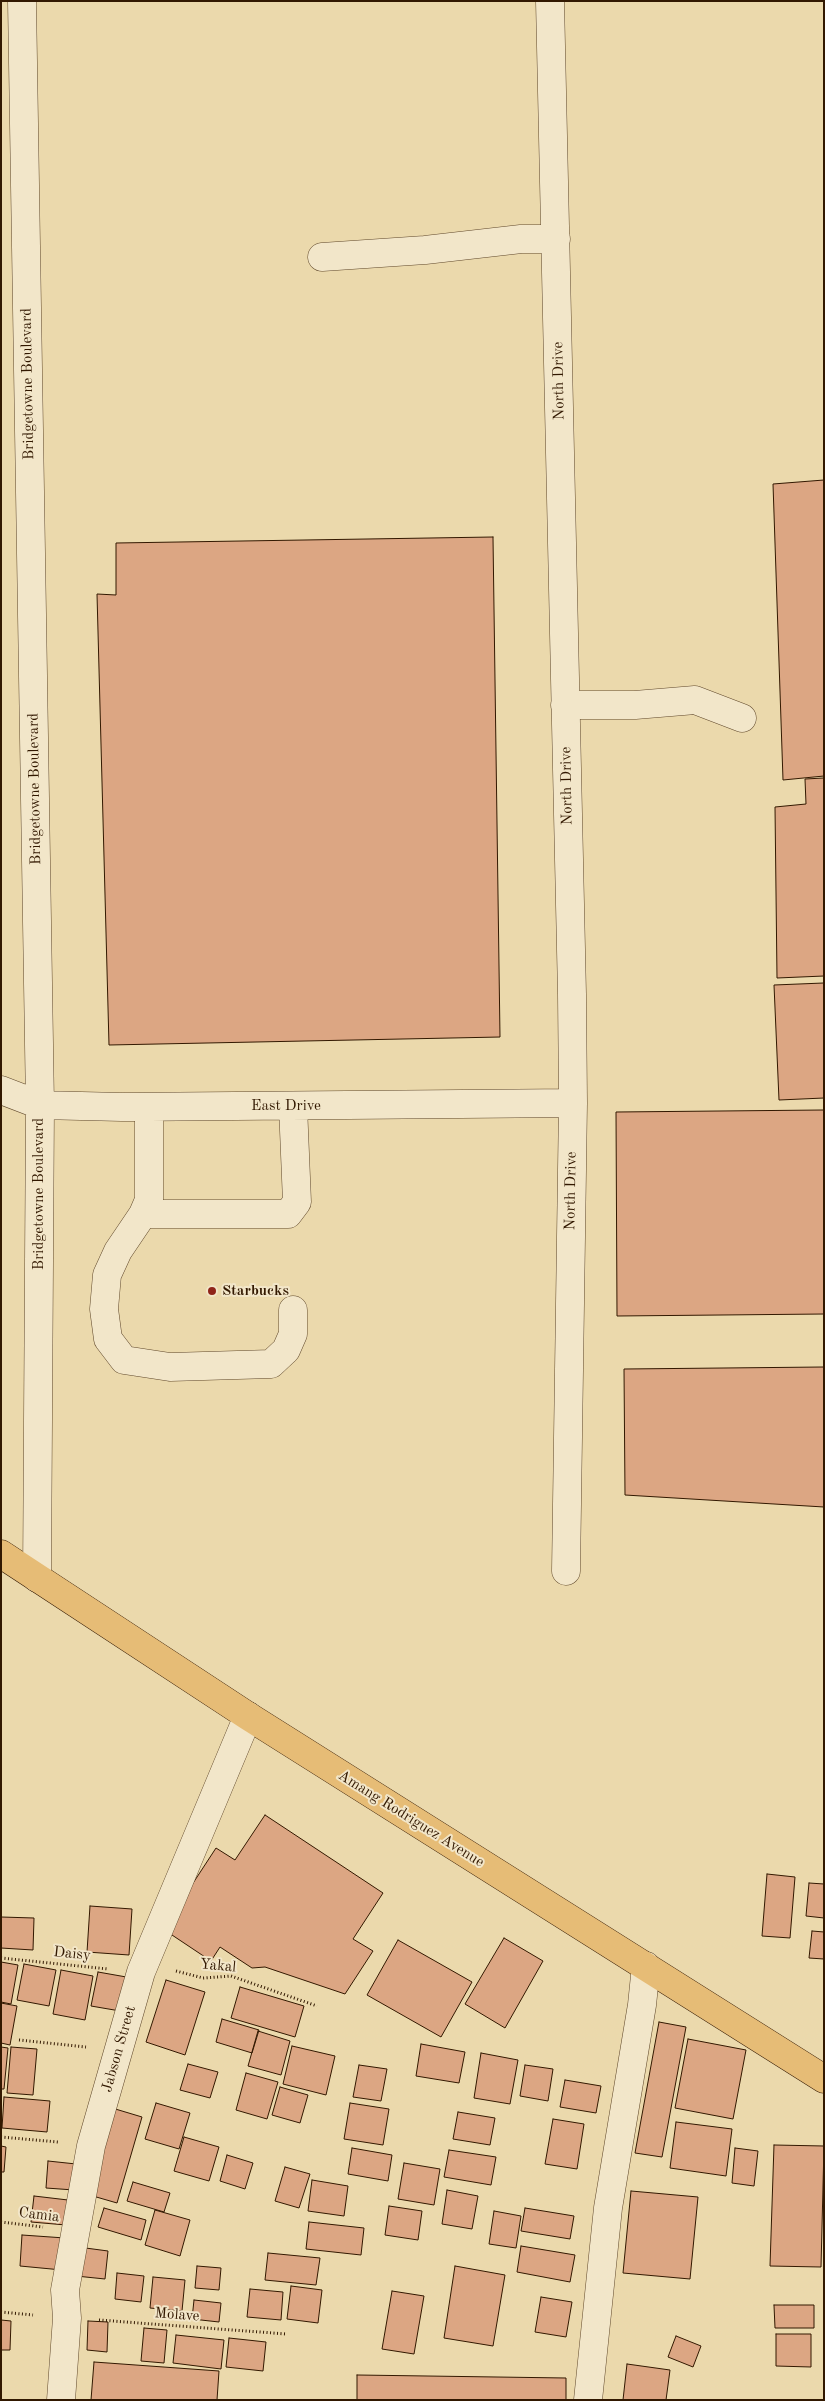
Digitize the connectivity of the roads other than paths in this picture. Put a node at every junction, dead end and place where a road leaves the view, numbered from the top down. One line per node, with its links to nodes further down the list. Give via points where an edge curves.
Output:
1 (22, 1): 9 (street, Bridgetowne Boulevard)
2 (550, 1): 3 (street, North Drive)
3 (556, 239): 4 (street, via 521,239 425,250); 5 (street, North Drive)
4 (322, 256)
5 (565, 705): 6 (street, via 635,705 695,700); 8 (street, North Drive)
6 (742, 718)
7 (1, 1090): 9 (street, East Drive)
8 (573, 1102): 10 (street, East Drive); 15 (street, North Drive)
9 (40, 1105): 11 (street, East Drive); 16 (street, Bridgetowne Boulevard)
10 (293, 1106): 11 (street, East Drive); 12 (street, via 297,1202 288,1214)
11 (149, 1107): 12 (street, via 149,1200)
12 (143, 1214): 13 (street, via 118,1251 107,1275 104,1309 108,1340 124,1360 170,1367 271,1364 286,1350 293,1334)
13 (293, 1310)
14 (1, 1554): 16 (main road, Amang Rodriguez Avenue)
15 (566, 1571)
16 (37, 1578): 17 (main road, Amang Rodriguez Avenue)
17 (248, 1716): 18 (main road, Amang Rodriguez Avenue); 20 (street, Jabson Street, via 143,1967 91,2146 65,2290 67,2318)
18 (646, 1966): 19 (main road, Amang Rodriguez Avenue); 21 (street, via 608,2208)
19 (824, 2079)
20 (61, 2400)
21 (588, 2400)

